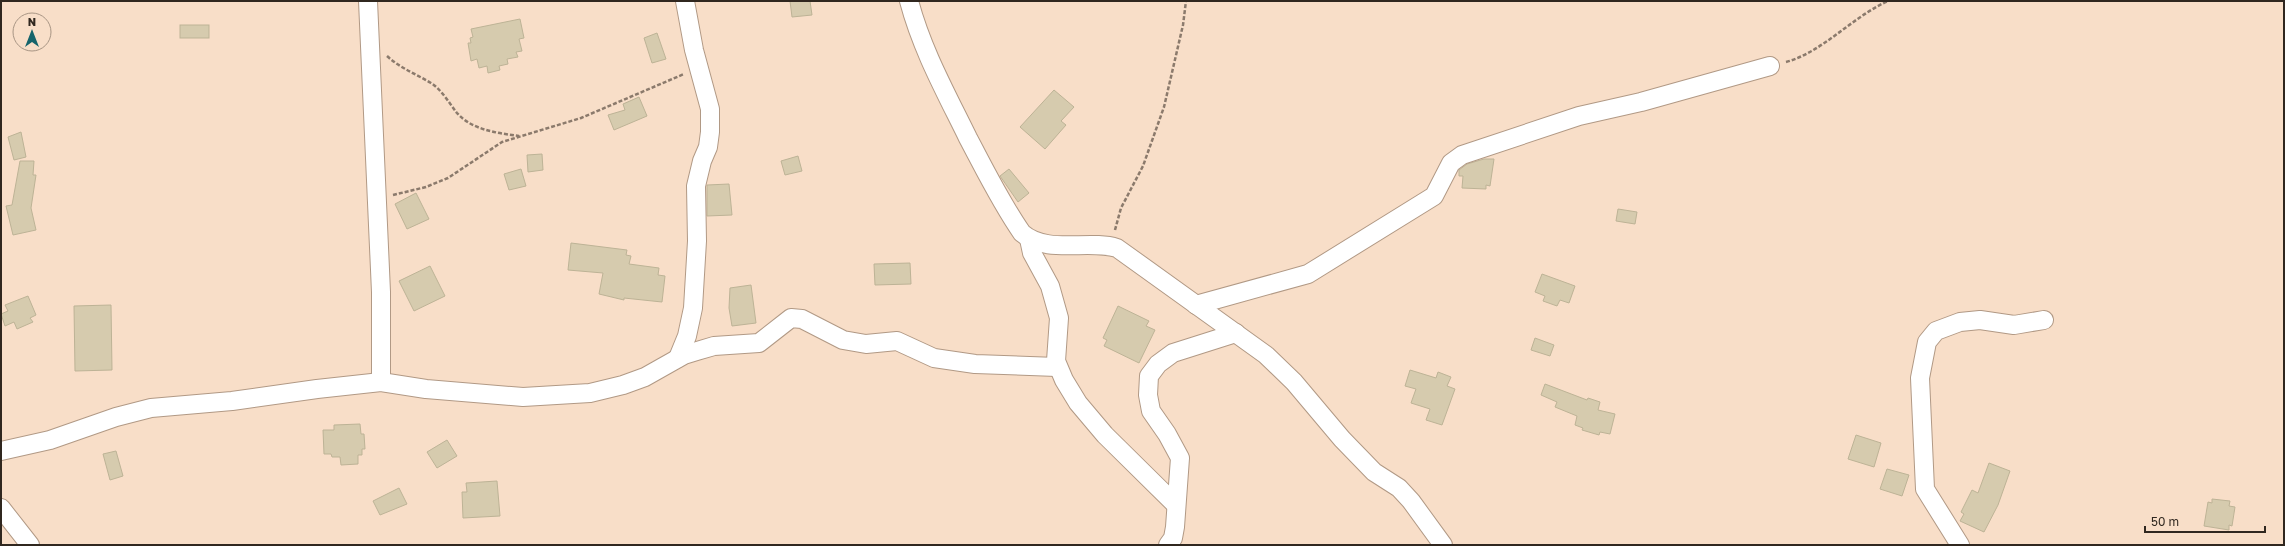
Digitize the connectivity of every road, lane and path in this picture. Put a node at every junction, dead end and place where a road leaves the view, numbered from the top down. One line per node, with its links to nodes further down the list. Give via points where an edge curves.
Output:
1 (368, 1): 6 (street)
2 (685, 1): 8 (street)
3 (909, 1): 11 (street, via 922,44 939,80 994,188 1013,220)
4 (1186, 1): 12 (path, via 1164,106 1143,166 1121,208)
5 (1888, 1): 7 (path, via 1852,21 1808,54)
6 (370, 38): 9 (path, via 395,64 432,84 471,124 485,130); 10 (street)
7 (1770, 66): 13 (street, via 1641,102 1579,116 1462,155 1451,163 1434,196 1308,274)
8 (699, 68): 9 (path, via 581,118); 16 (street, via 710,109 710,139 696,186 697,241 693,308 687,336)
9 (521, 136): 10 (path, via 502,142 448,178 426,187)
10 (377, 199): 18 (street, via 381,292)
11 (1029, 238): 12 (street, via 1053,244); 17 (street, via 1032,253 1050,286 1059,318)
12 (1111, 246): 13 (street, via 1125,253)
13 (1196, 304): 15 (street)
14 (2044, 320): 25 (street, via 2014,325 1980,320 1960,322 1936,331 1926,342 1920,378 1926,489)
15 (1236, 333): 20 (street, via 1173,353 1158,364 1149,376 1148,395 1151,411 1180,458); 24 (street, via 1266,355 1294,382 1342,440 1374,472 1399,488)
16 (678, 358): 17 (street, via 714,346 758,343 785,320 795,318 843,340 866,344 897,341 934,358 975,364); 18 (street, via 645,377 590,393 523,396 426,389)
17 (1057, 367): 20 (street, via 1071,393 1089,416 1132,463)
18 (380, 382): 19 (street, via 232,401 151,408 50,440)
19 (1, 451)
20 (1176, 505): 23 (street, via 1174,532)
21 (1, 508): 22 (street)
22 (30, 545)
23 (1168, 545)
24 (1443, 545)
25 (1960, 545)

